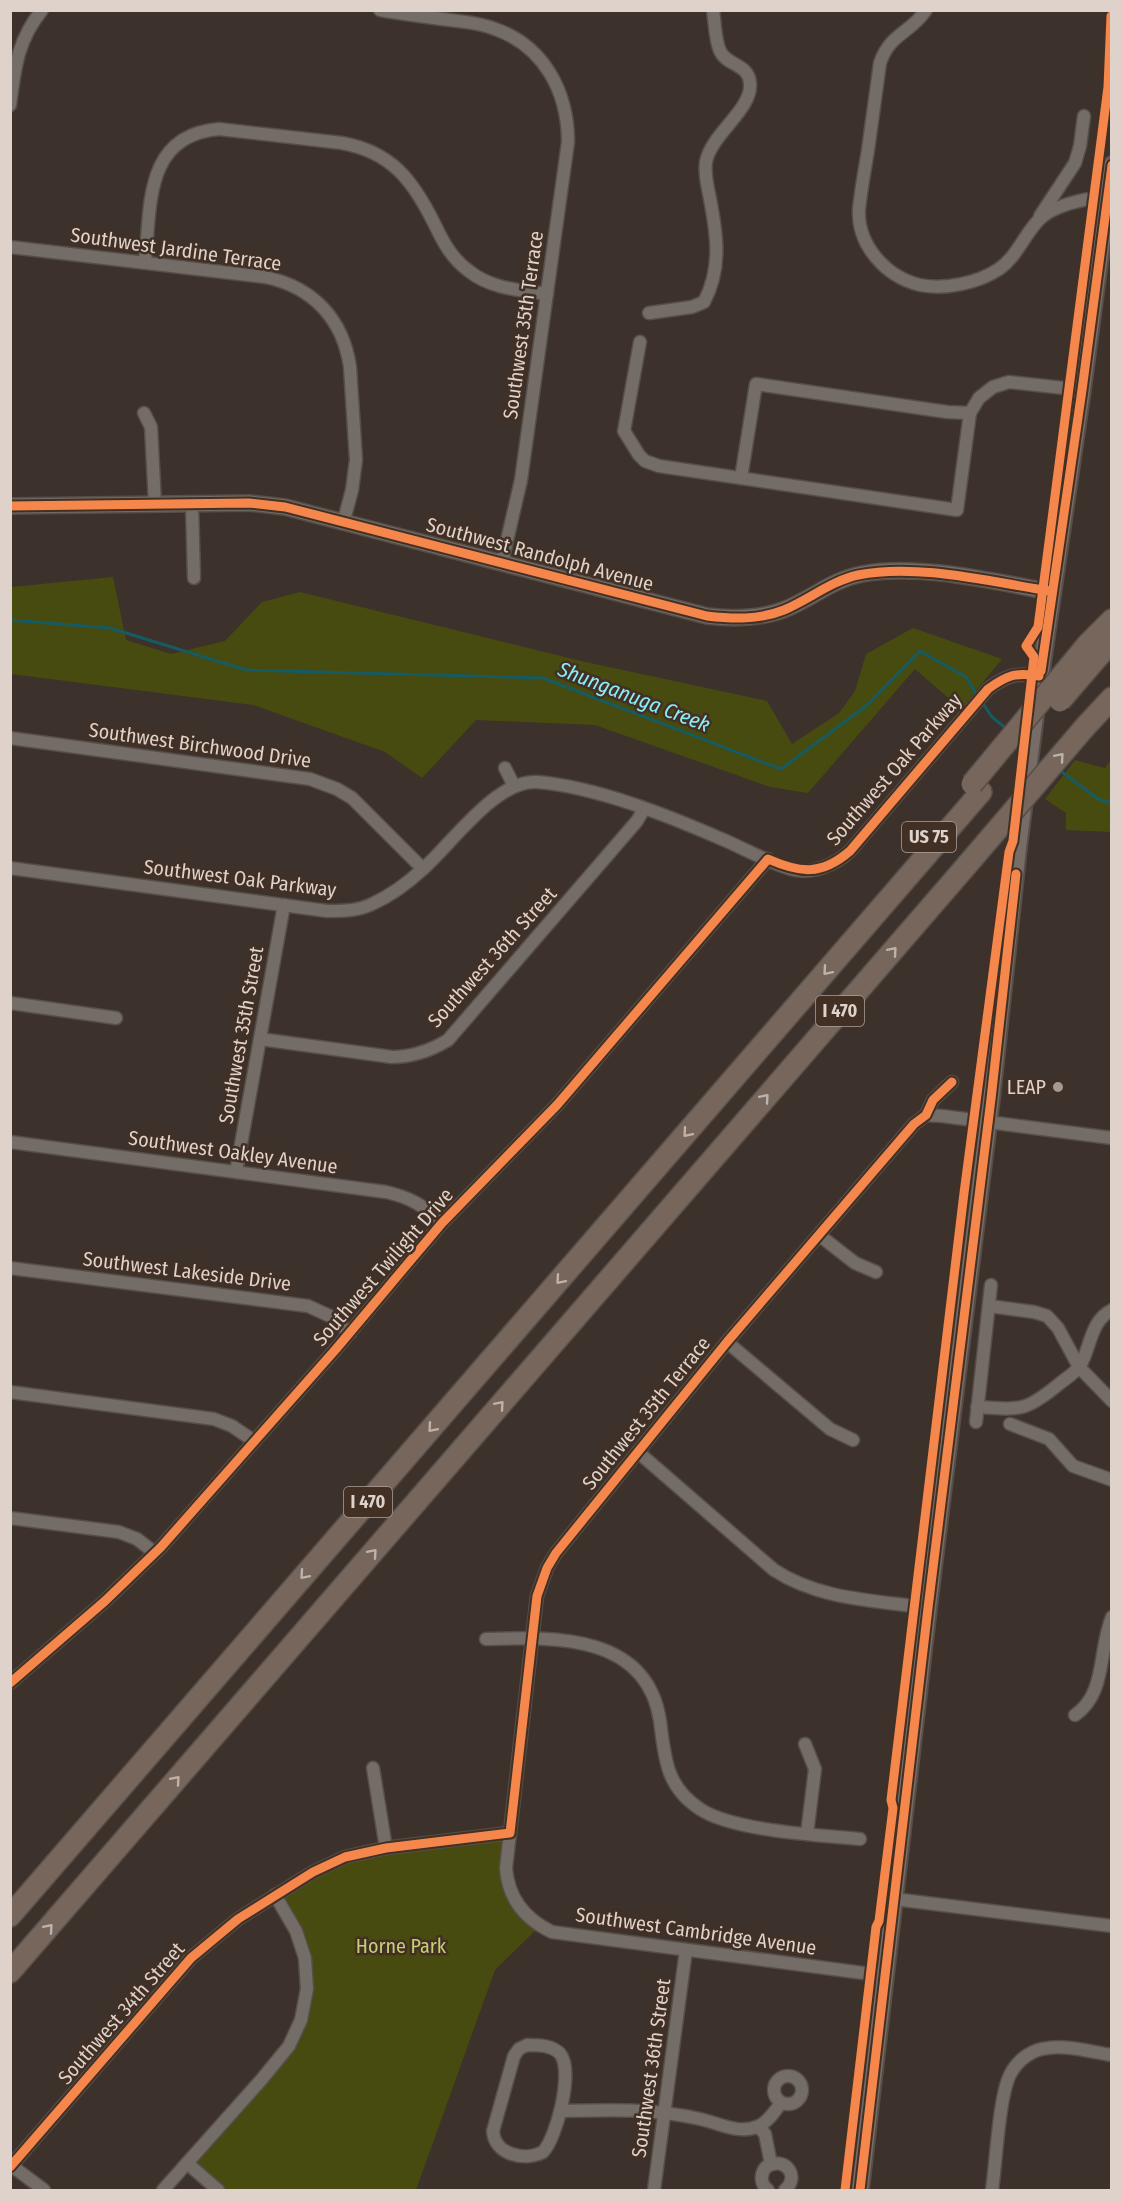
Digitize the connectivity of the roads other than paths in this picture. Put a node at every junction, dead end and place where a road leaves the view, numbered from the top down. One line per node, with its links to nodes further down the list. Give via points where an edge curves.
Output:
1 (42, 10): 5 (street, via 20,48)
2 (380, 10): 12 (street, Southwest 35th Terrace, via 479,24 503,32 518,40 553,76 566,110 568,142)
3 (713, 10): 13 (street, via 720,52 742,67 751,85 743,106 722,131 706,161 717,235 714,277 704,302)
4 (926, 10): 9 (street, via 895,37 880,63 859,211 865,239 884,267 903,279 923,285 950,285 978,279 1000,268 1018,250)
5 (11, 104)
6 (1084, 116): 9 (street, via 1075,163)
7 (1112, 165): 8 (main road)
8 (1108, 197): 9 (street, via 1059,208); 15 (main road)
9 (1036, 222)
10 (10, 247): 11 (street, Southwest Jardine Terrace)
11 (145, 262): 12 (street, via 154,182 163,158 188,136 219,129 342,143 375,154 412,184 447,249 469,272 505,288); 22 (street, Southwest Jardine Terrace, via 279,280 307,293 330,314 348,354 356,443 354,477)
12 (547, 294): 23 (street, Southwest 35th Terrace, via 521,480)
13 (649, 313)
14 (640, 342): 18 (street, via 624,430 639,455 653,465)
15 (1082, 390): 17 (street, via 1005,383 988,390); 25 (main road)
16 (144, 413): 19 (street, via 151,427)
17 (970, 413): 18 (street, via 756,384); 18 (street, via 957,510)
18 (741, 478)
19 (154, 504): 20 (street, Southwest Randolph Avenue); 21 (street, Southwest Randolph Avenue)
20 (192, 505): 22 (street, Southwest Randolph Avenue, via 269,505); 24 (street)
21 (10, 506)
22 (344, 520): 23 (street, Southwest Randolph Avenue)
23 (502, 562): 25 (street, Southwest Randolph Avenue, via 727,618 784,610 842,579 880,571 901,570)
24 (194, 578)
25 (1052, 592): 29 (main road)
26 (1112, 613): 28 (highway)
27 (1112, 620): 28 (highway)
28 (1098, 645): 83 (highway, I 470, one-way to 83, bridge, via 892,895)
29 (1040, 676): 35 (street, Southwest Oak Parkway, via 1013,675 988,689 844,856 824,867 807,870 791,869); 44 (main road)
30 (1112, 698): 86 (highway, I 470, one-way to 30, bridge)
31 (10, 738): 37 (street, Southwest Birchwood Drive, via 326,784 358,803)
32 (505, 768): 33 (street)
33 (514, 786): 34 (street, Southwest Oak Parkway, via 535,782 575,787); 37 (street, Southwest Oak Parkway, via 492,799)
34 (644, 809): 35 (street, Southwest Oak Parkway); 41 (street, Southwest 36th Street, via 448,1040 411,1056 392,1057)
35 (768, 859): 48 (street, Southwest Twilight Drive, via 557,1106)
36 (10, 868): 38 (street, Southwest Oak Parkway)
37 (423, 869): 38 (street, Southwest Oak Parkway, via 384,898 356,909 327,911)
38 (284, 905): 41 (street, Southwest 35th Street)
39 (11, 1006): 40 (street)
40 (116, 1018)
41 (260, 1039): 47 (street, Southwest 35th Street)
42 (952, 1083): 43 (street, Southwest 35th Terrace, via 933,1100)
43 (926, 1115): 44 (street); 49 (street, Southwest 35th Terrace)
44 (988, 1122): 45 (street); 69 (main road)
45 (1112, 1138)
46 (10, 1142): 47 (street, Southwest Oakley Avenue)
47 (236, 1172): 48 (street, Southwest Oakley Avenue, via 395,1194 423,1206)
48 (442, 1223): 55 (street, Southwest Twilight Drive)
49 (819, 1235): 51 (street, via 855,1263); 56 (street, Southwest 35th Terrace)
50 (10, 1268): 55 (street, Southwest Lakeside Drive, via 308,1306 332,1317)
51 (876, 1272)
52 (991, 1285): 53 (street)
53 (988, 1306): 57 (street, via 1047,1316); 60 (street)
54 (1112, 1310): 57 (street, via 1093,1331)
55 (350, 1333): 64 (street, Southwest Twilight Drive)
56 (727, 1342): 63 (street, via 830,1429); 65 (street, Southwest 35th Terrace)
57 (1079, 1367): 59 (street); 60 (street, via 1029,1406)
58 (10, 1392): 64 (street, via 214,1419)
59 (1112, 1401)
60 (977, 1407): 61 (street)
61 (976, 1422)
62 (1010, 1424): 66 (street, via 1049,1439 1073,1466)
63 (853, 1440)
64 (254, 1441): 68 (street, Southwest Twilight Drive)
65 (638, 1452): 69 (street, via 791,1581 819,1592); 71 (street, Southwest 35th Terrace, via 551,1560 537,1596)
66 (1112, 1480)
67 (10, 1518): 68 (street, via 119,1532 137,1539)
68 (155, 1553): 73 (street, Southwest Twilight Drive)
69 (928, 1608): 82 (main road)
70 (1112, 1617): 74 (street, via 1094,1695)
71 (533, 1637): 72 (street); 77 (street, Southwest 35th Terrace); 78 (street, via 597,1646 638,1673 658,1709 670,1774 682,1793 699,1808 720,1820)
72 (486, 1639)
73 (10, 1683)
74 (1075, 1715)
75 (805, 1744): 78 (street, via 815,1768)
76 (373, 1768): 80 (street)
77 (510, 1833): 80 (street, Southwest 34th Street); 85 (street, Southwest Cambridge Avenue, via 508,1883 529,1918 552,1932)
78 (807, 1834): 79 (street)
79 (860, 1839)
80 (386, 1848): 81 (street, Southwest 34th Street, via 333,1862)
81 (275, 1895): 93 (street, via 296,1930 305,1958 307,1989 301,2020 289,2046); 95 (street, Southwest 34th Street, via 190,1958)
82 (894, 1899): 84 (street); 87 (main road)
83 (10, 1916)
84 (1112, 1926)
85 (686, 1950): 87 (street, Southwest Cambridge Avenue); 91 (street, Southwest 36th Street)
86 (10, 1972)
87 (886, 1976): 102 (main road)
88 (1112, 2055): 103 (street, via 1047,2048 1036,2050 1018,2063 1004,2091)
89 (781, 2103): 92 (street)
90 (561, 2111): 90 (street, via 566,2068 563,2057 549,2047 527,2045 519,2049 495,2119 496,2144 507,2153 529,2156 543,2152); 91 (street)
91 (664, 2112): 92 (street, via 738,2130); 99 (street, Southwest 36th Street)
92 (759, 2127): 94 (street, via 765,2134)
93 (187, 2163): 97 (street); 98 (street)
94 (771, 2164): 100 (street, via 761,2176); 101 (street, via 778,2162 789,2169 792,2181)
95 (11, 2166): 96 (street)
96 (44, 2190)
97 (163, 2190)
98 (218, 2190)
99 (654, 2190)
100 (768, 2190)
101 (785, 2190)
102 (860, 2190)
103 (993, 2190)

